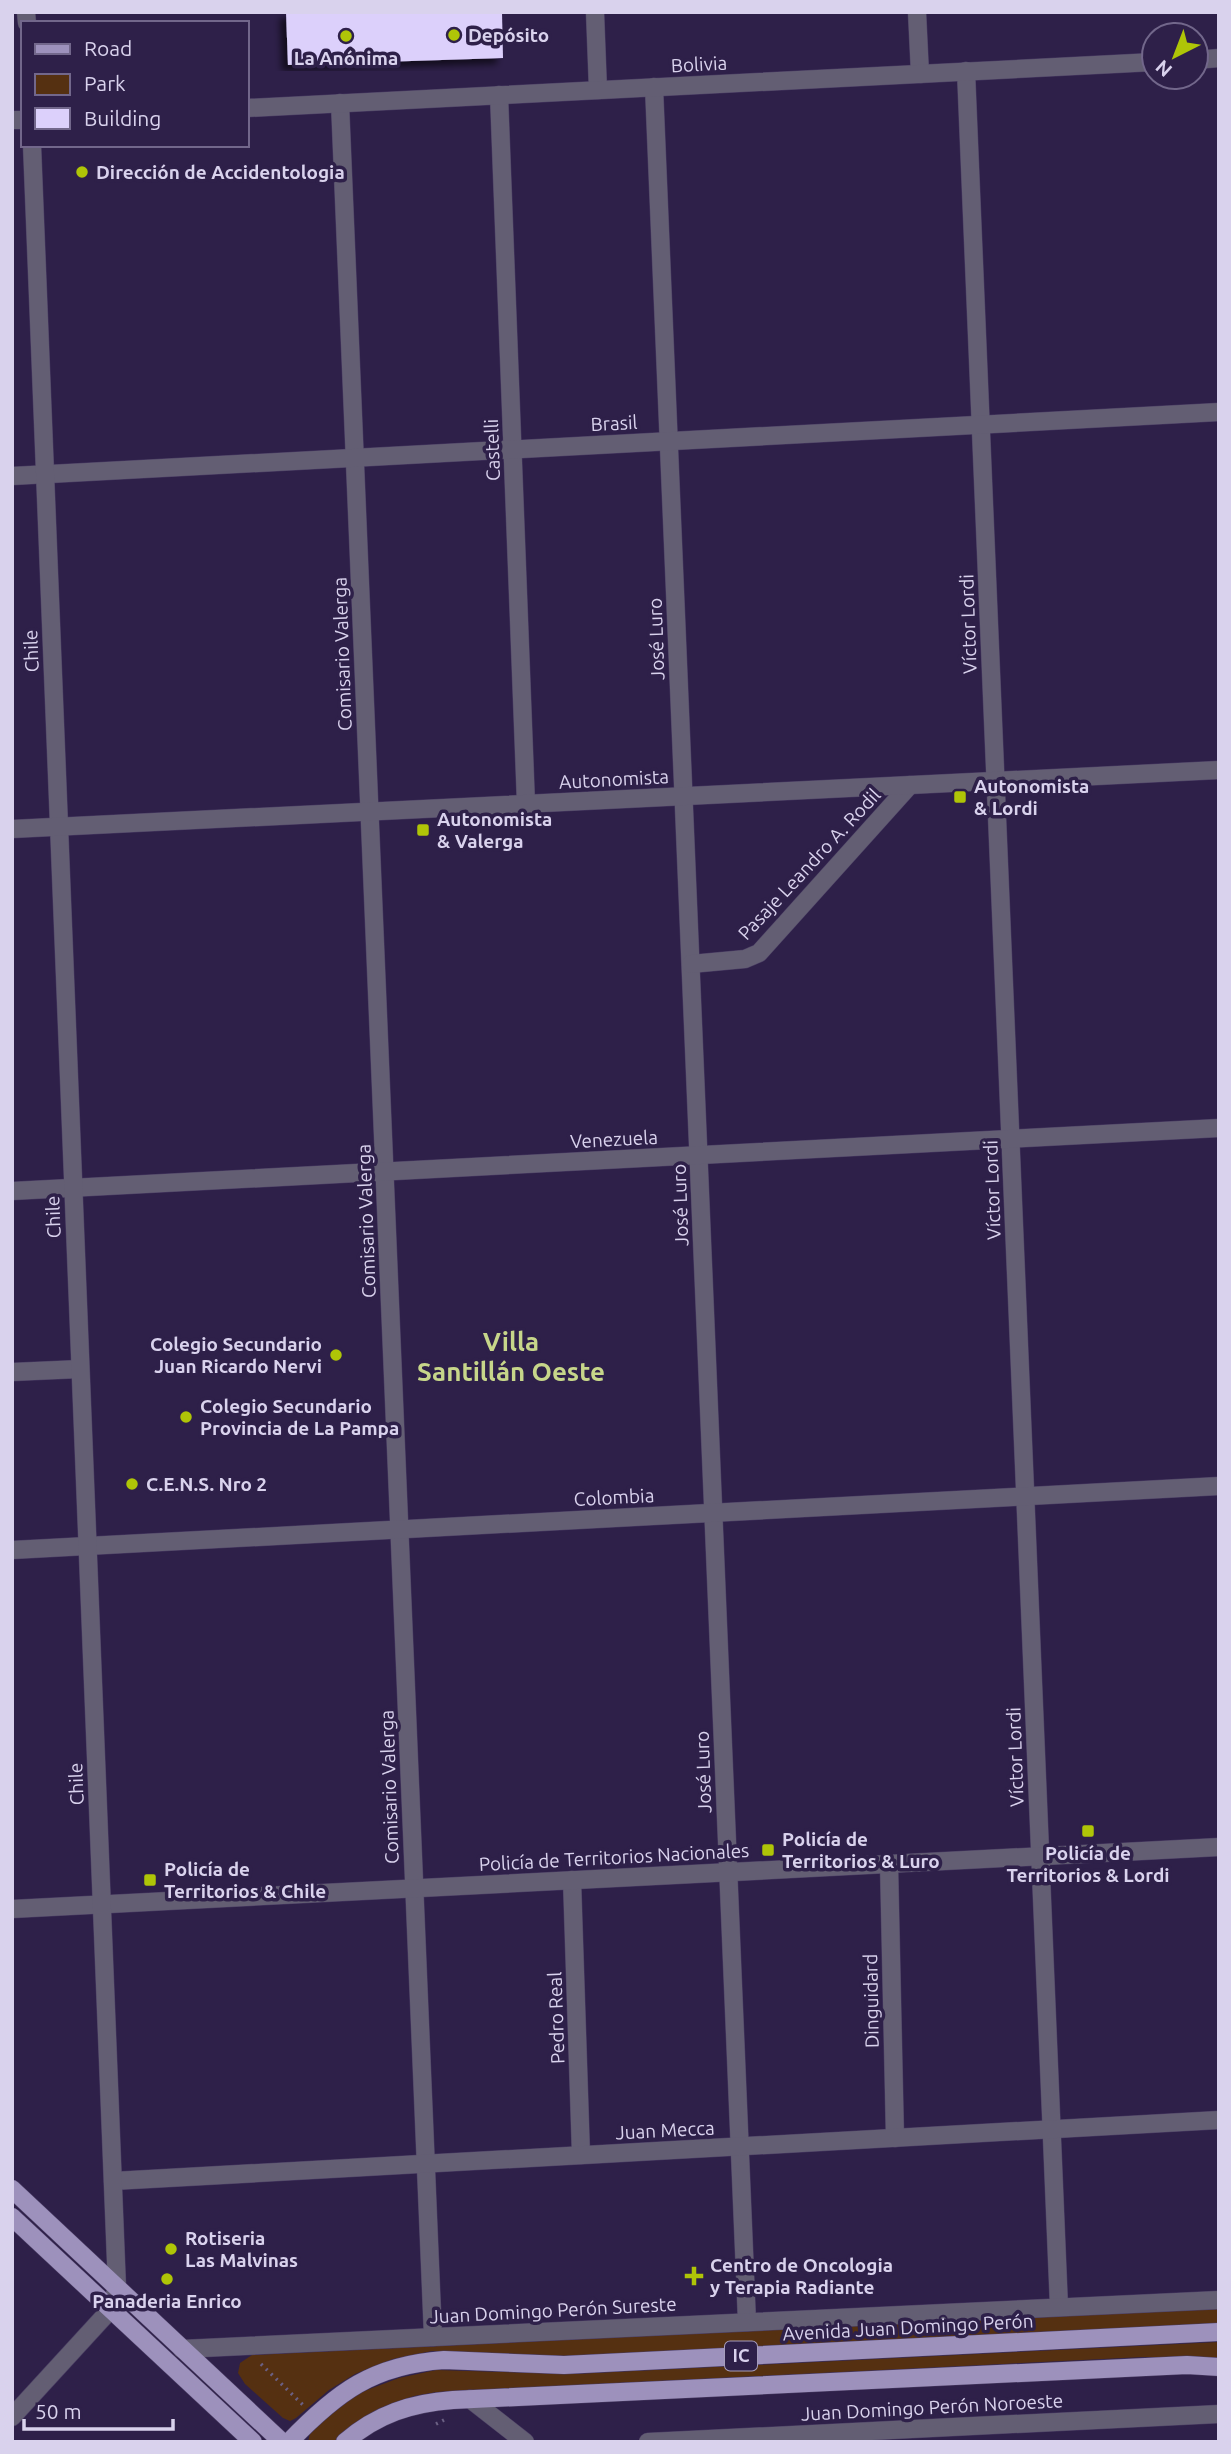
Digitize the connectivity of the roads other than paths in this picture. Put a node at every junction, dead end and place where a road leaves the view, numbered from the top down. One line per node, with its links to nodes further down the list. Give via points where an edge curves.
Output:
1 (595, 12): 7 (street)
2 (917, 12): 5 (street)
3 (1140, 63): 4 (street, Bolivia)
4 (966, 71): 5 (street, Bolivia); 13 (street, Víctor Lordi)
5 (920, 74): 6 (street, Bolivia)
6 (654, 87): 7 (street, Bolivia); 14 (street, José Luro)
7 (598, 90): 8 (street, Bolivia)
8 (499, 95): 9 (street, Bolivia); 15 (street, Castelli)
9 (341, 103): 10 (street, Bolivia); 16 (street, Comisario Valerga)
10 (248, 108)
11 (32, 147): 17 (street, Chile)
12 (1219, 412): 13 (street, Brasil)
13 (981, 425): 14 (street, Brasil); 20 (street, Víctor Lordi)
14 (669, 441): 15 (street, Brasil); 22 (street, José Luro)
15 (513, 449): 16 (street, Brasil); 23 (street, Castelli)
16 (355, 458): 17 (street, Brasil); 24 (street, Comisario Valerga)
17 (45, 474): 18 (street, Brasil); 25 (street, Chile)
18 (12, 476)
19 (1219, 770): 20 (street, Autonomista)
20 (996, 781): 21 (street, Autonomista); 29 (street, Víctor Lordi)
21 (910, 785): 22 (street, Autonomista); 27 (street, Pasaje Leandro A. Rodil, via 759,953 745,959)
22 (684, 796): 23 (street, Autonomista); 27 (street, José Luro)
23 (526, 804): 24 (street, Autonomista)
24 (370, 812): 25 (street, Autonomista); 31 (street, Comisario Valerga)
25 (59, 827): 26 (street, Autonomista); 32 (street, Chile)
26 (12, 829)
27 (691, 964): 30 (street, José Luro)
28 (1219, 1128): 29 (street, Venezuela)
29 (1011, 1139): 30 (street, Venezuela); 37 (street, Víctor Lordi)
30 (699, 1156): 31 (street, Venezuela); 38 (street, José Luro)
31 (385, 1172): 32 (street, Venezuela); 39 (street, Comisario Valerga)
32 (73, 1188): 33 (street, Venezuela); 34 (street, Chile)
33 (12, 1191)
34 (80, 1369): 35 (street); 40 (street, Chile)
35 (12, 1373)
36 (1219, 1486): 37 (street, Colombia)
37 (1025, 1496): 38 (street, Colombia); 43 (street, Víctor Lordi)
38 (713, 1512): 39 (street, Colombia); 45 (street, José Luro)
39 (400, 1529): 40 (street, Colombia); 47 (street, Comisario Valerga)
40 (88, 1546): 41 (street, Colombia); 48 (street, Chile)
41 (12, 1550)
42 (1219, 1847): 43 (street, Policía de Territorios Nacionales)
43 (1040, 1856): 44 (street, Policía de Territorios Nacionales); 51 (street, Víctor Lordi)
44 (889, 1864): 45 (street, Policía de Territorios Nacionales); 52 (street, Dinguidard)
45 (728, 1872): 46 (street, Policía de Territorios Nacionales); 53 (street, José Luro)
46 (572, 1880): 47 (street, Policía de Territorios Nacionales); 54 (street, Pedro Real)
47 (415, 1888): 48 (street, Policía de Territorios Nacionales); 55 (street, Comisario Valerga)
48 (102, 1905): 49 (street, Policía de Territorios Nacionales); 56 (street, Chile)
49 (12, 1909)
50 (1219, 2120): 51 (street, Juan Mecca)
51 (1052, 2129): 52 (street, Juan Mecca); 61 (street, Víctor Lordi)
52 (895, 2138): 53 (street, Juan Mecca)
53 (739, 2147): 54 (street, Juan Mecca); 63 (street, José Luro)
54 (581, 2155): 55 (street, Juan Mecca)
55 (426, 2164): 56 (street, Juan Mecca); 65 (street, Comisario Valerga)
56 (113, 2181): 59 (street, Chile)
57 (12, 2189): 59 (main road)
58 (12, 2217): 62 (main road)
59 (117, 2287): 62 (street, Chile); 66 (main road)
60 (1219, 2300): 61 (street, Juan Domingo Perón Sureste)
61 (1059, 2307): 63 (street, Juan Domingo Perón Sureste)
62 (111, 2309): 70 (street); 71 (main road)
63 (747, 2322): 65 (street, Juan Domingo Perón Sureste)
64 (1219, 2332): 73 (main road, Avenida Juan Domingo Perón / IC, via 564,2365 425,2361 386,2371 343,2392)
65 (433, 2337): 66 (street, Juan Domingo Perón Sureste)
66 (182, 2348): 72 (main road)
67 (1219, 2367): 68 (main road, IC)
68 (470, 2399): 74 (main road, IC, via 401,2408); 75 (street)
69 (1219, 2414): 76 (street, Juan Domingo Perón Noroeste)
70 (12, 2417)
71 (253, 2442)
72 (282, 2442)
73 (289, 2442)
74 (345, 2442)
75 (525, 2442)
76 (648, 2442)

